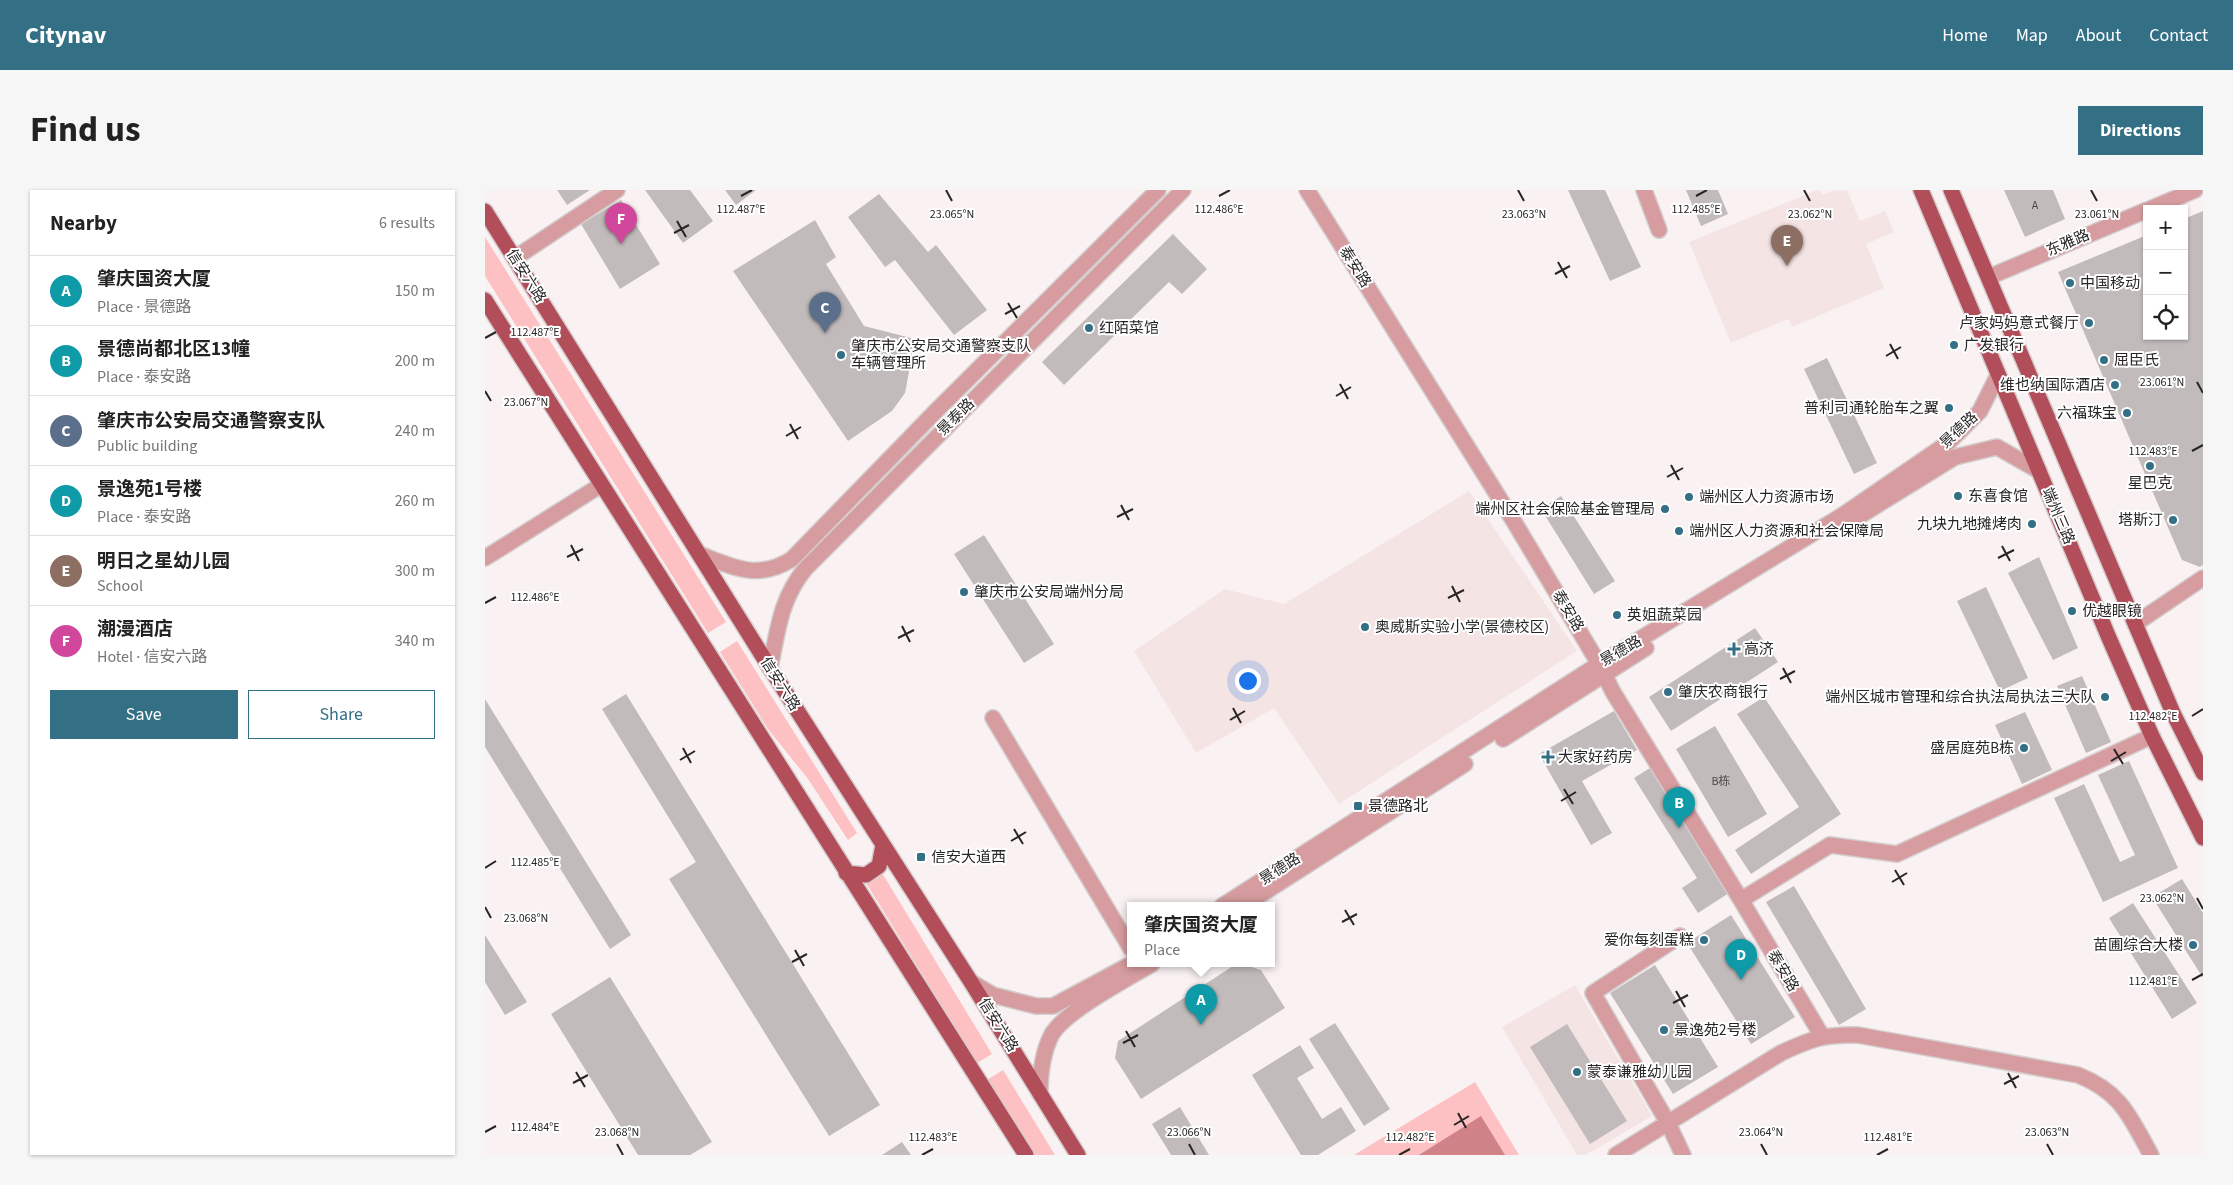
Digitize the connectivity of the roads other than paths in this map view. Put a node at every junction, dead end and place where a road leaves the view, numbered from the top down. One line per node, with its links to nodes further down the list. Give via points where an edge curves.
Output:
1 (617, 190): 13 (street)
2 (1158, 190): 19 (street, via 792,558 780,566 743,571)
3 (1183, 190): 23 (street, 景泰路, via 805,569 792,585 785,603)
4 (1307, 190): 24 (street, 泰安路)
5 (1644, 190): 12 (street)
6 (1921, 190): 16 (main road, 端州三路)
7 (1951, 190): 14 (main road, 端州三路)
8 (2195, 190): 9 (street)
9 (2159, 205)
10 (485, 211): 13 (main road, 信安六路)
11 (2143, 212): 14 (street, 东雅路)
12 (1659, 230)
13 (515, 258): 19 (main road, 信安六路)
14 (1989, 277): 22 (main road, 端州三路)
15 (485, 300): 18 (main road)
16 (1999, 375): 17 (main road, 端州三路); 24 (street, 景德路, via 1980,411 1948,443 1843,515 1660,628)
17 (2039, 470): 24 (street, 景德路, via 1997,447 1955,457); 26 (main road, 端州三路)
18 (601, 485): 20 (street); 30 (main road)
19 (699, 554): 23 (main road, 信安六路)
20 (485, 558)
21 (2203, 578): 22 (street)
22 (2135, 624): 27 (main road, 端州三路)
23 (770, 668): 29 (main road, 信安六路)
24 (1602, 669): 31 (street, 泰安路); 32 (street, 景德路); 33 (street, 景德路)
25 (993, 718): 35 (street)
26 (2152, 736): 28 (main road, 端州三路); 31 (street, via 1897,854 1830,845)
27 (2203, 773)
28 (2203, 838)
29 (883, 845): 30 (main road, via 879,866 866,875); 38 (main road, 信安六路)
30 (846, 873): 42 (main road)
31 (1741, 900): 39 (street, 泰安路)
32 (1228, 902)
33 (1249, 902)
34 (1680, 936): 41 (street, via 1593,993)
35 (1127, 942)
36 (1127, 966): 38 (street, via 1053,1006 1036,1006 993,995)
37 (1147, 967): 40 (street, via 1073,1014 1053,1034 1043,1058)
38 (971, 982): 40 (main road, 信安六路)
39 (1822, 1036): 41 (street, via 1781,1053); 46 (street, via 1858,1035 2078,1075 2098,1083 2112,1094)
40 (1040, 1094): 43 (main road, 信安六路)
41 (1668, 1123): 44 (street); 45 (street)
42 (1026, 1155)
43 (1078, 1155)
44 (1616, 1155)
45 (1683, 1155)
46 (2151, 1155)

